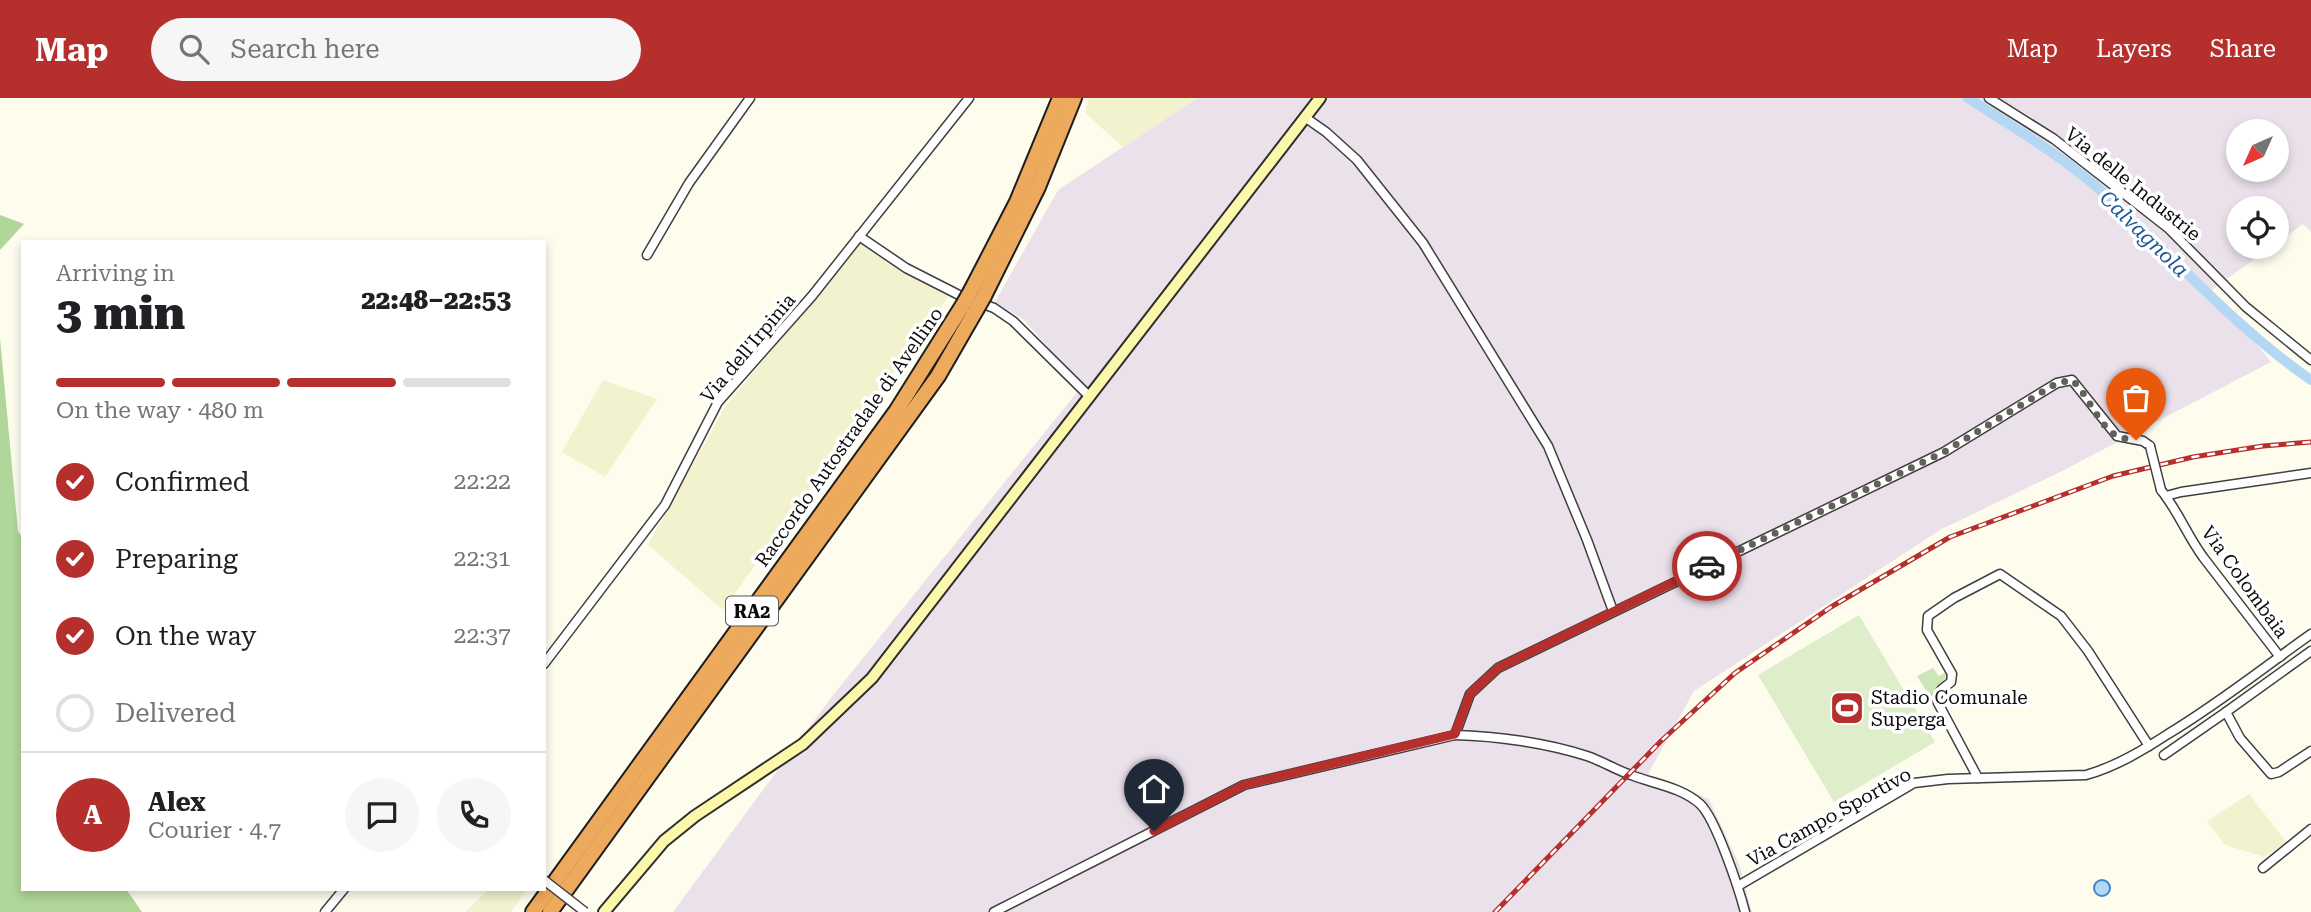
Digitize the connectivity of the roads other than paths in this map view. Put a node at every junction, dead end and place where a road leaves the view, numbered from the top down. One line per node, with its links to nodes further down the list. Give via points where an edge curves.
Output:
1 (750, 98): 9 (street, via 689,183)
2 (969, 98): 8 (street, Via dell'Irpinia)
3 (1060, 98): 10 (highway, Raccordo Autostradale di Avellino / RA2)
4 (1074, 98): 10 (highway, Raccordo Autostradale di Avellino / RA2, via 1038,187)
5 (1320, 98): 7 (street)
6 (1989, 98): 12 (street, Via delle Industrie, via 2054,139 2168,228 2246,307)
7 (1306, 118): 13 (street); 16 (street, via 1357,160 1423,243 1548,446)
8 (859, 236): 13 (street, via 906,268 1013,321); 20 (street, Via dell'Irpinia, via 718,402 665,505)
9 (647, 255)
10 (977, 293): 11 (highway, Raccordo Autostradale di Avellino / RA2, bridge)
11 (970, 308): 33 (highway, Raccordo Autostradale di Avellino / RA2); 34 (highway, Raccordo Autostradale di Avellino / RA2, via 938,376)
12 (2311, 360)
13 (1090, 397): 36 (street, via 872,678 803,744 664,841)
14 (2311, 474): 15 (street)
15 (2163, 493): 16 (street, Via Colombaia, bridge, via 2150,446 2117,436 2077,384 2066,381 1944,452); 19 (street, Via Colombaia, via 2198,551)
16 (1613, 611): 22 (street, via 1498,668 1470,694)
17 (2311, 634): 19 (street, Via Campo Sportivo)
18 (2311, 651): 21 (street)
19 (2280, 657): 23 (street, Via Campo Sportivo)
20 (546, 662)
21 (2226, 712): 24 (street, via 2271,774); 25 (street)
22 (1455, 734): 30 (street, via 1564,750 1674,789 1700,804 1709,816); 37 (street, via 1244,785)
23 (2149, 746): 26 (street, Via Campo Sportivo, via 2086,775); 26 (street, via 2061,616 2000,573 1928,616 1927,630 1952,674 1951,682 1937,696 1938,703)
24 (2311, 751)
25 (2164, 755)
26 (1978, 778): 30 (street, Via Campo Sportivo, via 1914,783)
27 (2311, 829): 28 (street)
28 (2263, 868)
29 (546, 882): 35 (street, bridge)
30 (1738, 886): 38 (street)
31 (342, 891): 32 (street)
32 (325, 912)
33 (533, 912)
34 (550, 912)
35 (585, 912)
36 (604, 912)
37 (994, 912)
38 (1745, 912)

